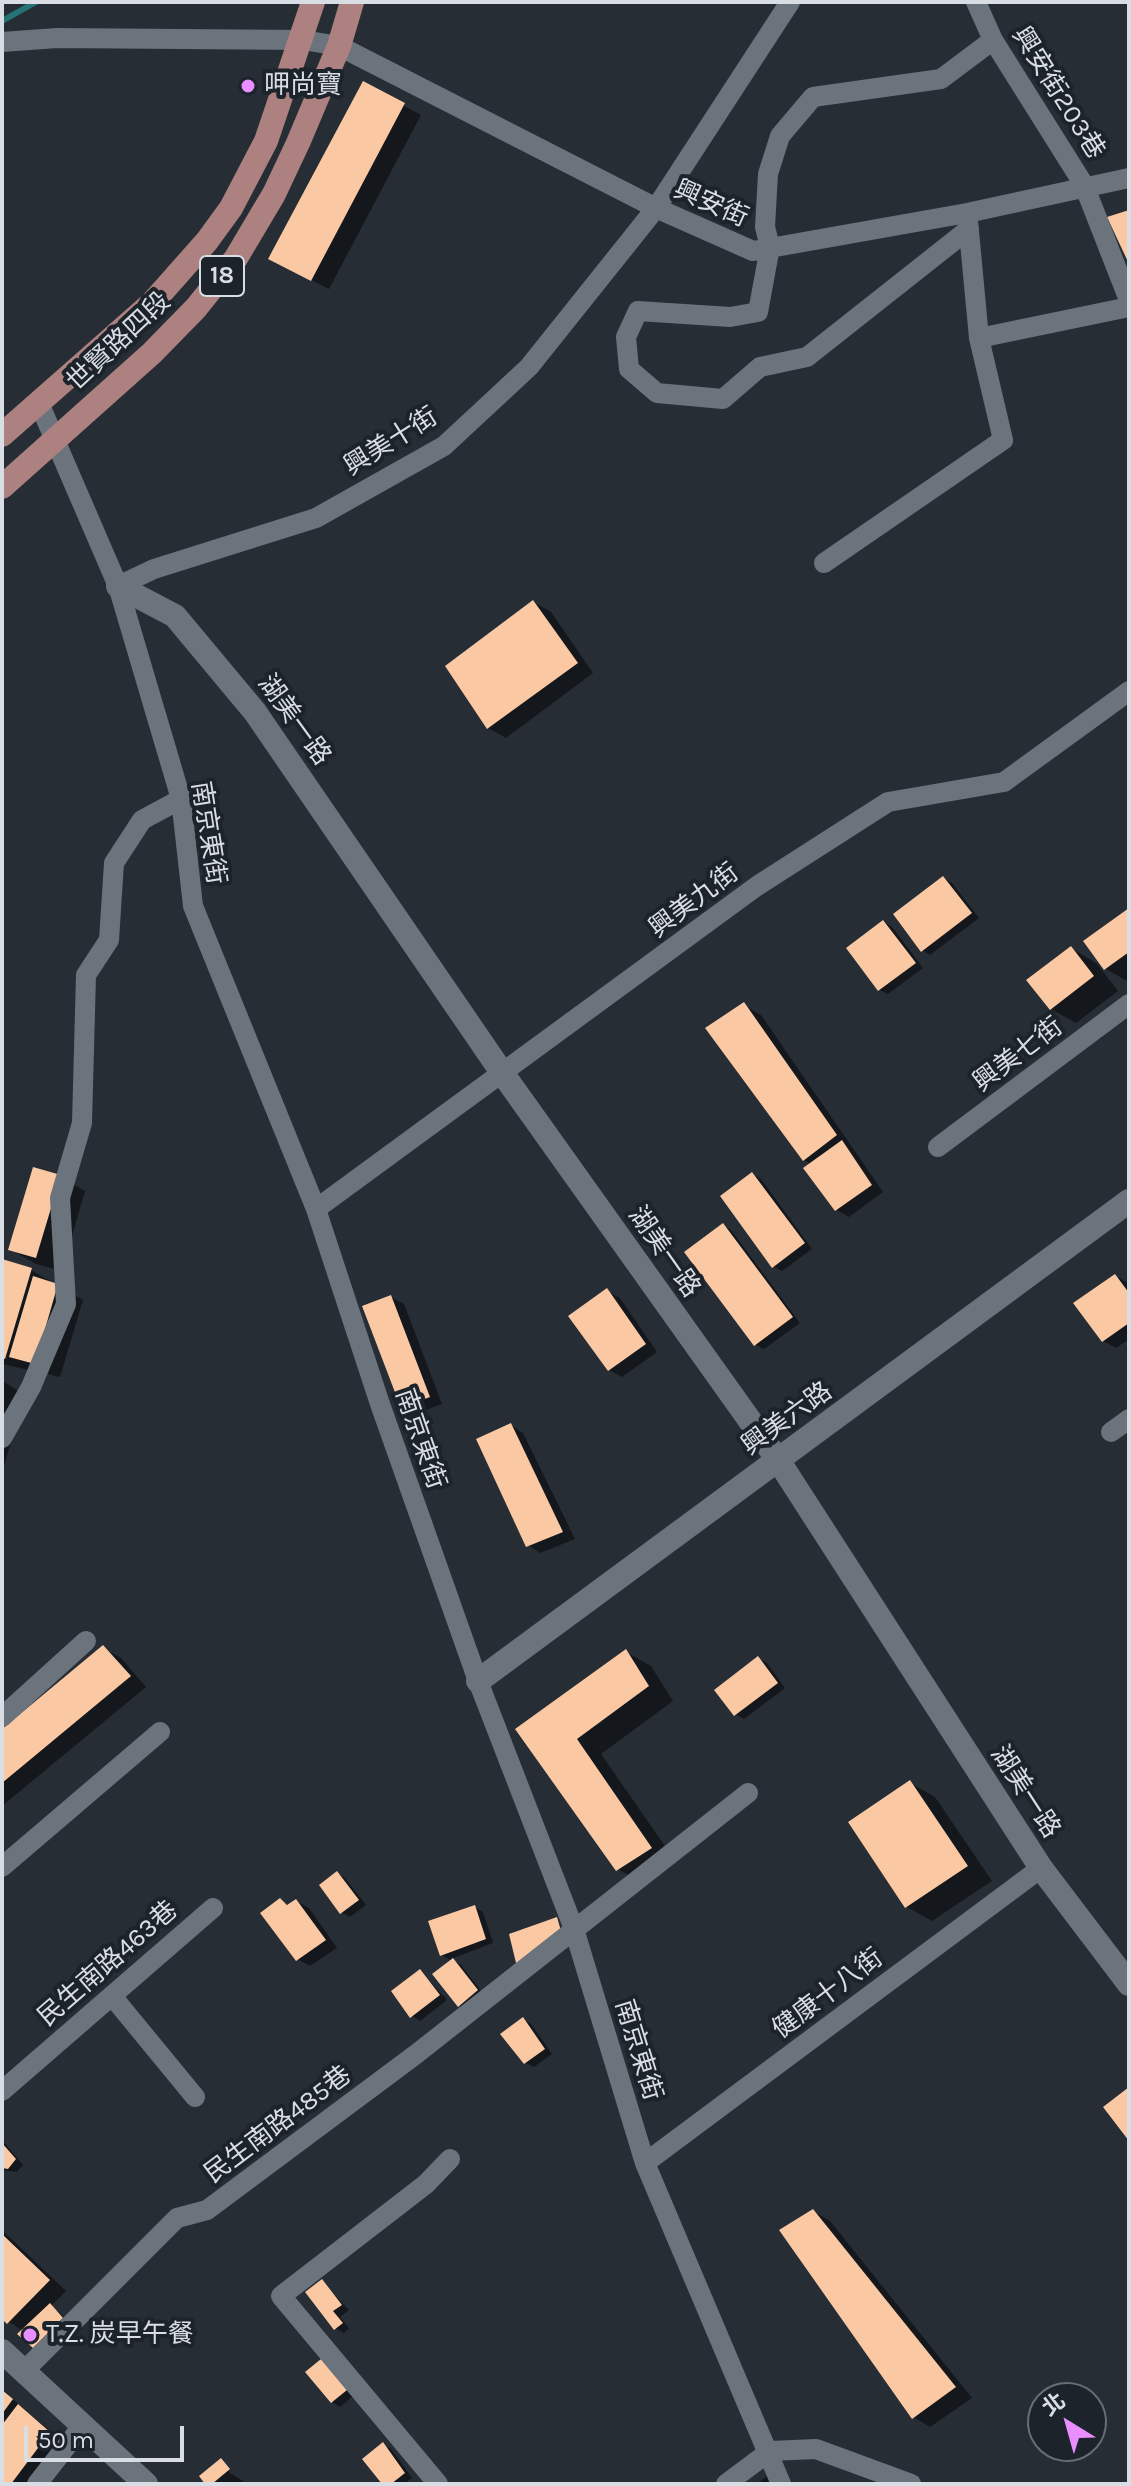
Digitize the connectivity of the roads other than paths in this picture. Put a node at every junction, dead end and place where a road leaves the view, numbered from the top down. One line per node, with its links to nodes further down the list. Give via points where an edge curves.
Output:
1 (313, 2): 5 (main road, 世賢路四段 / 18)
2 (352, 2): 8 (main road, 世賢路四段 / 18)
3 (790, 2): 11 (street, 興美十街)
4 (976, 2): 6 (street, 興安街203巷)
5 (303, 40): 7 (street, 興安街); 8 (street, 興安街); 17 (main road, 世賢路四段 / 18, via 266,141 231,208 153,302)
6 (993, 40): 10 (street, 興安街203巷); 13 (street, via 941,79 813,97 780,136 768,174 765,227)
7 (2, 42)
8 (339, 46): 11 (street, 興安街); 19 (main road, 世賢路四段 / 18, via 280,181 236,258 152,353)
9 (1129, 178): 10 (street, 興安街)
10 (1084, 185): 12 (street, 興安街); 14 (street, 興安街203巷)
11 (656, 208): 13 (street, 興安街, via 753,251); 22 (street, 興美十街, via 529,367 444,446 316,518 154,569)
12 (968, 221): 13 (street, 興安街); 13 (street, via 807,357 760,367 723,399 657,393 629,369 626,337 638,311 730,317 758,312); 16 (street)
13 (770, 247)
14 (1129, 300)
15 (1129, 307): 16 (street)
16 (979, 338): 21 (street, via 1003,440)
17 (39, 403): 18 (main road, 世賢路四段 / 18); 19 (street, 南京東街)
18 (2, 435)
19 (55, 439): 20 (main road, 世賢路四段 / 18); 22 (street, 南京東街)
20 (2, 487)
21 (824, 563)
22 (118, 586): 24 (street, 南京東街); 26 (street, 湖美一路, via 175,616 255,712)
23 (1129, 691): 26 (street, 興美九街, via 1004,782 888,802 757,886)
24 (181, 799): 29 (street, 南京東街, via 193,906); 32 (street, via 142,820 114,863 109,940 86,975 82,1123 60,1198 66,1304 31,1387)
25 (1129, 1004): 27 (street, 興美七街)
26 (503, 1074): 29 (street, 興美九街); 33 (street, 湖美一路)
27 (938, 1147)
28 (1129, 1201): 33 (street, 興美六路)
29 (316, 1209): 35 (street, 南京東街)
30 (1129, 1419): 31 (street)
31 (1111, 1432)
32 (2, 1438)
33 (778, 1460): 35 (street, 興美六路); 40 (street, 湖美一路)
34 (86, 1641): 36 (street)
35 (478, 1681): 42 (street, 南京東街)
36 (2, 1717)
37 (160, 1732): 39 (street)
38 (748, 1793): 42 (street, 民生南路485巷)
39 (2, 1867)
40 (1041, 1868): 43 (street, 湖美一路); 48 (street, 健康十八街)
41 (213, 1908): 44 (street, 民生南路463巷)
42 (574, 1929): 48 (street, 南京東街); 50 (street, 民生南路485巷, via 207,2210 177,2218)
43 (1129, 1984)
44 (112, 1996): 45 (street, 民生南路463巷); 46 (street)
45 (2, 2091)
46 (195, 2097)
47 (450, 2159): 55 (street, via 281,2296)
48 (645, 2163): 52 (street, 南京東街)
49 (2, 2351): 50 (street)
50 (24, 2371): 51 (street)
51 (83, 2425): 53 (street); 54 (street)
52 (770, 2451): 56 (street); 57 (street, 南京東街); 58 (street, via 816,2449)
53 (37, 2484)
54 (146, 2484)
55 (438, 2484)
56 (726, 2484)
57 (781, 2484)
58 (911, 2484)

